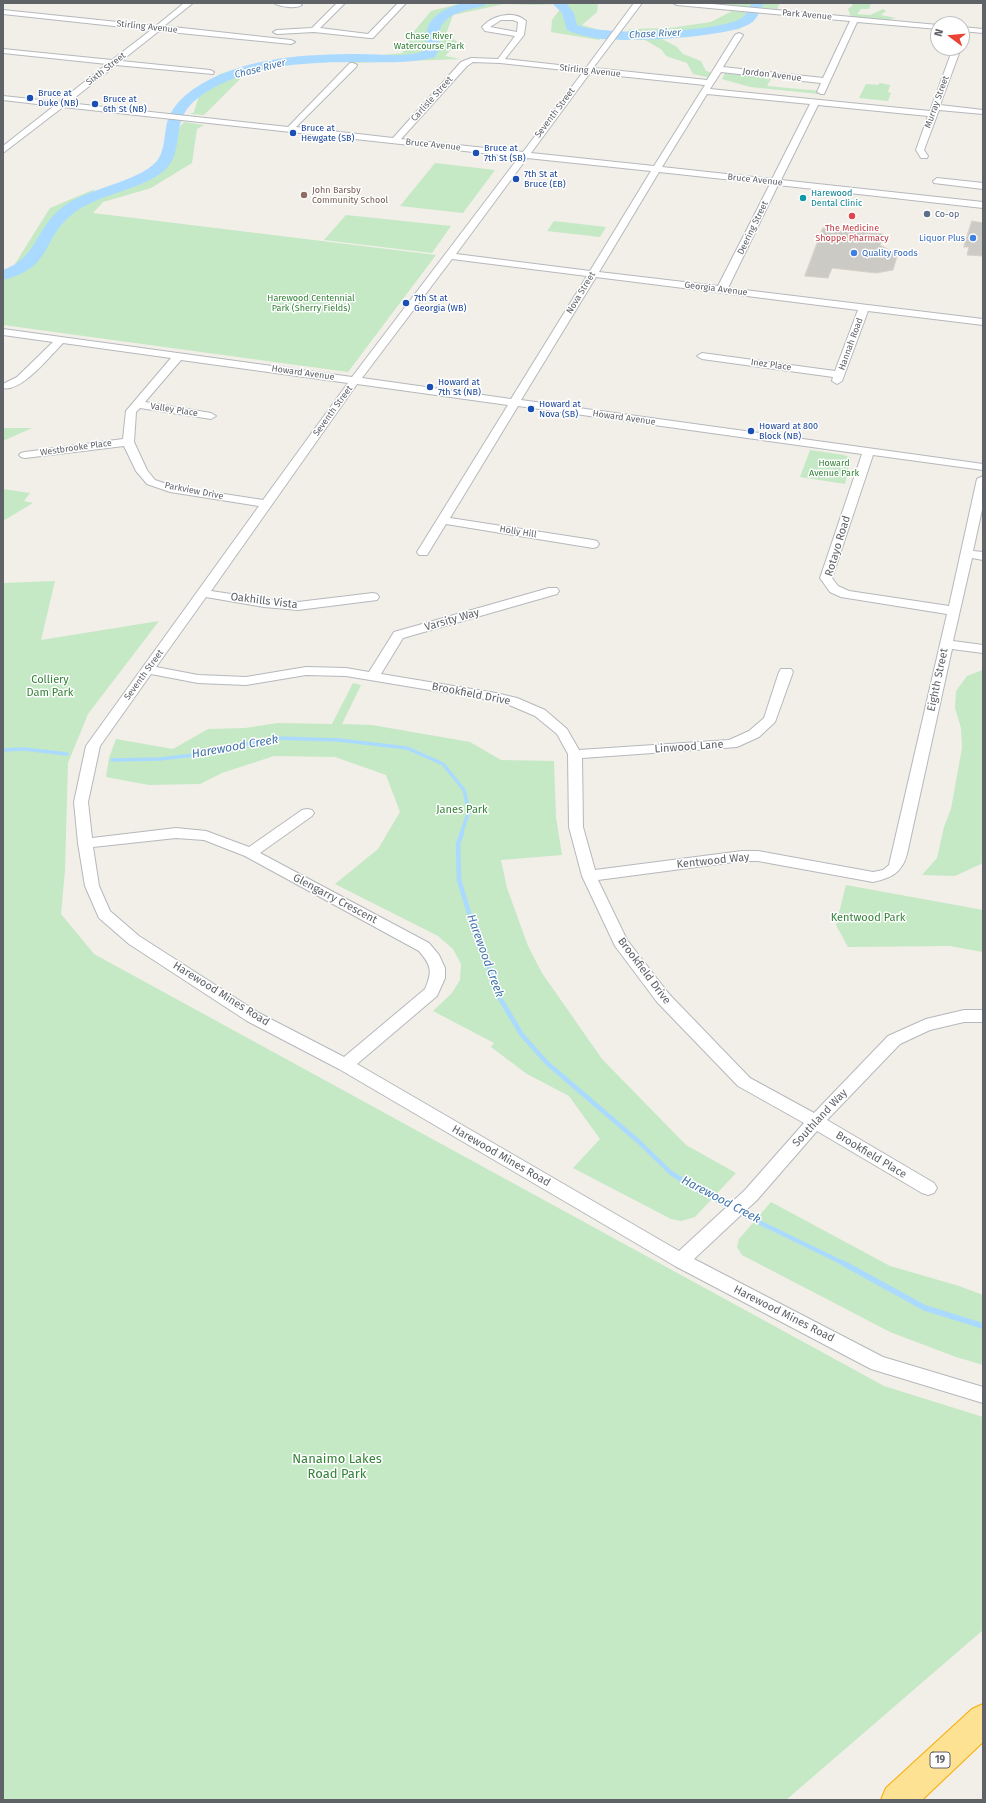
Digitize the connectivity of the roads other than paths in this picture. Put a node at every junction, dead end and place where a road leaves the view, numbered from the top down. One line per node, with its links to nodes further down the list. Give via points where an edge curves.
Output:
1 (189, 3): 11 (street, Sixth Street)
2 (278, 3): 7 (street)
3 (341, 3): 12 (street)
4 (402, 3): 12 (street, via 370,36)
5 (638, 3): 26 (street, Seventh Street)
6 (676, 3): 9 (street, Park Avenue)
7 (298, 5)
8 (3, 12): 11 (street, Stirling Avenue)
9 (855, 19): 10 (street, Park Avenue); 28 (street)
10 (930, 26)
11 (157, 28): 18 (street, Stirling Avenue); 23 (street, Sixth Street)
12 (314, 30): 15 (street)
13 (970, 31): 14 (street)
14 (983, 31)
15 (277, 32)
16 (520, 35): 22 (street)
17 (739, 35): 25 (street, Nova Street)
18 (291, 42)
19 (3, 50): 23 (street)
20 (954, 56): 34 (street, Murray Street)
21 (471, 60): 22 (street, Stirling Avenue); 37 (street, Carlisle Street, via 464,64)
22 (500, 61): 26 (street, Stirling Avenue)
23 (115, 62): 27 (street); 33 (street, Sixth Street)
24 (353, 65): 36 (street)
25 (718, 69): 28 (street, Jordon Avenue); 29 (street, Nova Street)
26 (588, 70): 29 (street, Stirling Avenue); 39 (street, Seventh Street)
27 (210, 72)
28 (826, 82): 30 (street)
29 (707, 87): 32 (street, Stirling Avenue); 41 (street, Nova Street)
30 (821, 92)
31 (3, 98): 33 (street, Bruce Avenue)
32 (815, 102): 34 (street, Stirling Avenue); 43 (street, Deering Street)
33 (61, 104): 36 (street, Bruce Avenue); 38 (street, Sixth Street)
34 (934, 110): 35 (street, Stirling Avenue); 40 (street, Murray Street, via 920,150)
35 (983, 112)
36 (290, 129): 37 (street, Bruce Avenue)
37 (395, 141): 39 (street, Bruce Avenue)
38 (3, 150)
39 (524, 155): 41 (street, Bruce Avenue); 46 (street, Seventh Street)
40 (924, 156)
41 (657, 170): 43 (street, Bruce Avenue); 47 (street, Nova Street)
42 (937, 181): 44 (street)
43 (775, 183): 45 (street, Bruce Avenue); 48 (street, Deering Street)
44 (983, 186)
45 (983, 206)
46 (448, 256): 47 (street, Georgia Avenue); 56 (street, Seventh Street)
47 (594, 273): 48 (street, Georgia Avenue); 58 (street, Nova Street)
48 (722, 289): 49 (street, Georgia Avenue)
49 (864, 307): 50 (street, Georgia Avenue); 55 (street, Hannah Road)
50 (983, 322)
51 (3, 332): 52 (street, Howard Avenue)
52 (61, 340): 53 (street, Howard Avenue); 57 (street, via 22,379)
53 (179, 356): 56 (street, Howard Avenue); 59 (street)
54 (702, 356): 55 (street, Inez Place)
55 (838, 378)
56 (355, 380): 58 (street, Howard Avenue); 66 (street, Seventh Street)
57 (7, 386)
58 (514, 402): 62 (street, Howard Avenue); 67 (street, Nova Street)
59 (137, 404): 60 (street, Valley Place); 61 (street, via 131,411)
60 (211, 416)
61 (128, 442): 63 (street, Westbrooke Place); 66 (street, Parkview Drive, via 142,471 151,482 170,489)
62 (869, 451): 64 (street, Howard Avenue); 75 (street, Rotayo Road, via 826,578 829,585 841,593)
63 (25, 455)
64 (983, 467)
65 (983, 479): 70 (street, Eighth Street)
66 (267, 504): 73 (street, Seventh Street)
67 (442, 520): 68 (street, Holly Hill); 69 (street, Nova Street)
68 (593, 544)
69 (423, 552)
70 (967, 554): 71 (street); 75 (street, Eighth Street)
71 (983, 556)
72 (553, 591): 80 (street, Varsity Way, via 398,635)
73 (203, 593): 74 (street, Oakhills Vista, via 264,604 298,606); 78 (street, Seventh Street)
74 (373, 597)
75 (955, 611): 76 (street, Eighth Street)
76 (946, 644): 77 (street); 85 (street, Eighth Street, via 898,863 893,870)
77 (983, 649)
78 (148, 670): 80 (street, Brookfield Drive, via 198,679 246,681 306,671 346,672); 83 (street, Seventh Street, via 94,746 81,802)
79 (786, 672): 81 (street, Linwood Lane, via 770,719 754,734 732,744)
80 (373, 677): 81 (street, Brookfield Drive, via 512,701 540,713 562,732)
81 (575, 754): 86 (street, Brookfield Drive, via 576,827)
82 (307, 813): 84 (street)
83 (85, 843): 84 (street, Glengarry Crescent, via 176,833 206,836); 88 (street, Harewood Mines Road, via 92,886 104,914 134,940 253,1017)
84 (250, 853): 88 (street, Glengarry Crescent, via 424,947 437,962 439,976 431,992)
85 (884, 875): 86 (street, Kentwood Way, via 873,877 758,856 742,856)
86 (589, 876): 89 (street, Brookfield Drive, via 620,942 663,998 744,1082)
87 (983, 1016): 89 (street, Southland Way, via 964,1016 926,1025 894,1040)
88 (346, 1065): 91 (street, Harewood Mines Road)
89 (815, 1122): 90 (street, Brookfield Place); 91 (street, Southland Way, via 751,1195)
90 (928, 1188)
91 (681, 1261): 92 (street, Harewood Mines Road, via 878,1363)
92 (983, 1395)
93 (983, 1720): 94 (highway, 19)
94 (898, 1800)

